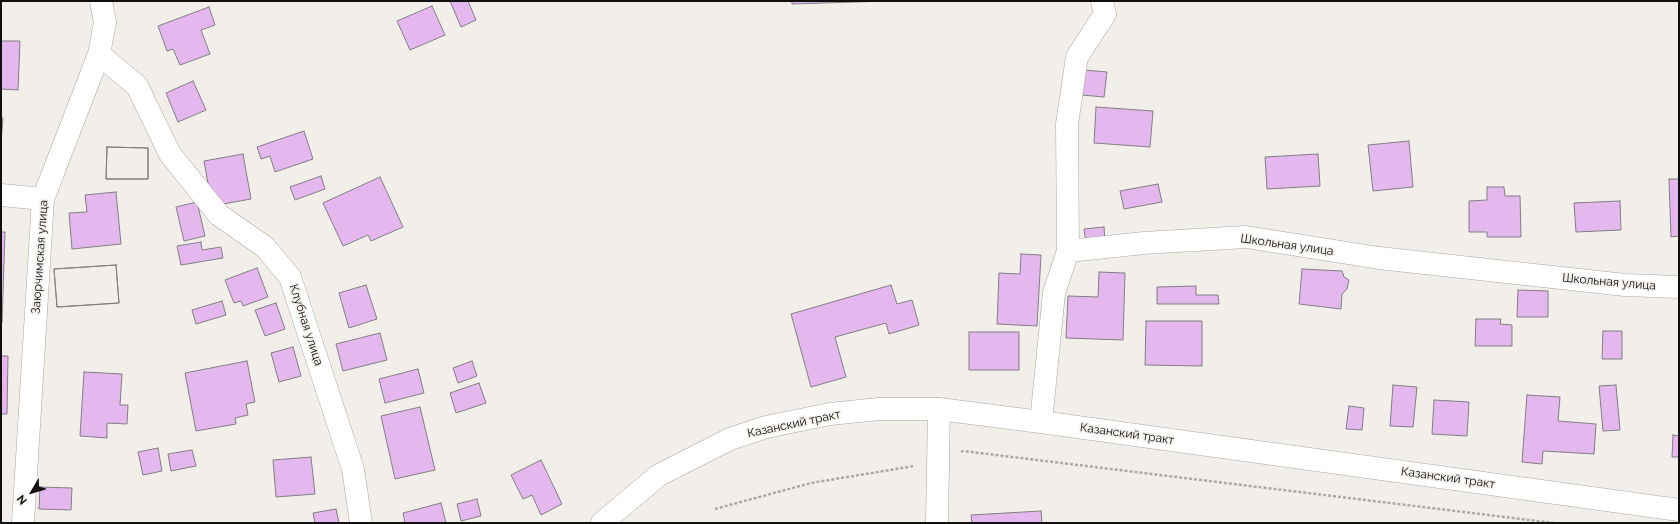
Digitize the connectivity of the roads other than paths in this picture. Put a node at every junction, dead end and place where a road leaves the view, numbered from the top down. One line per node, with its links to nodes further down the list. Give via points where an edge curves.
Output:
1 (101, 1): 3 (street, Заюрчимская улица, via 105,22)
2 (1102, 1): 6 (street, via 1105,14 1077,57 1068,124)
3 (99, 54): 5 (street, Заюрчимская улица); 12 (street, Клубная улица, via 137,86 170,154 219,215 265,247 290,276 353,469)
4 (1, 195): 5 (street)
5 (43, 199): 11 (street, Заюрчимская улица)
6 (1068, 251): 7 (street, Школьная улица, via 1246,236 1379,258 1625,285); 9 (street, via 1054,292)
7 (1679, 287)
8 (939, 409): 9 (street, Казанский тракт); 13 (street, Казанский тракт, via 879,409 830,414 766,427 730,439 659,475); 14 (street)
9 (1041, 422): 10 (street, Казанский тракт)
10 (1679, 510)
11 (23, 523)
12 (361, 523)
13 (602, 523)
14 (937, 523)

